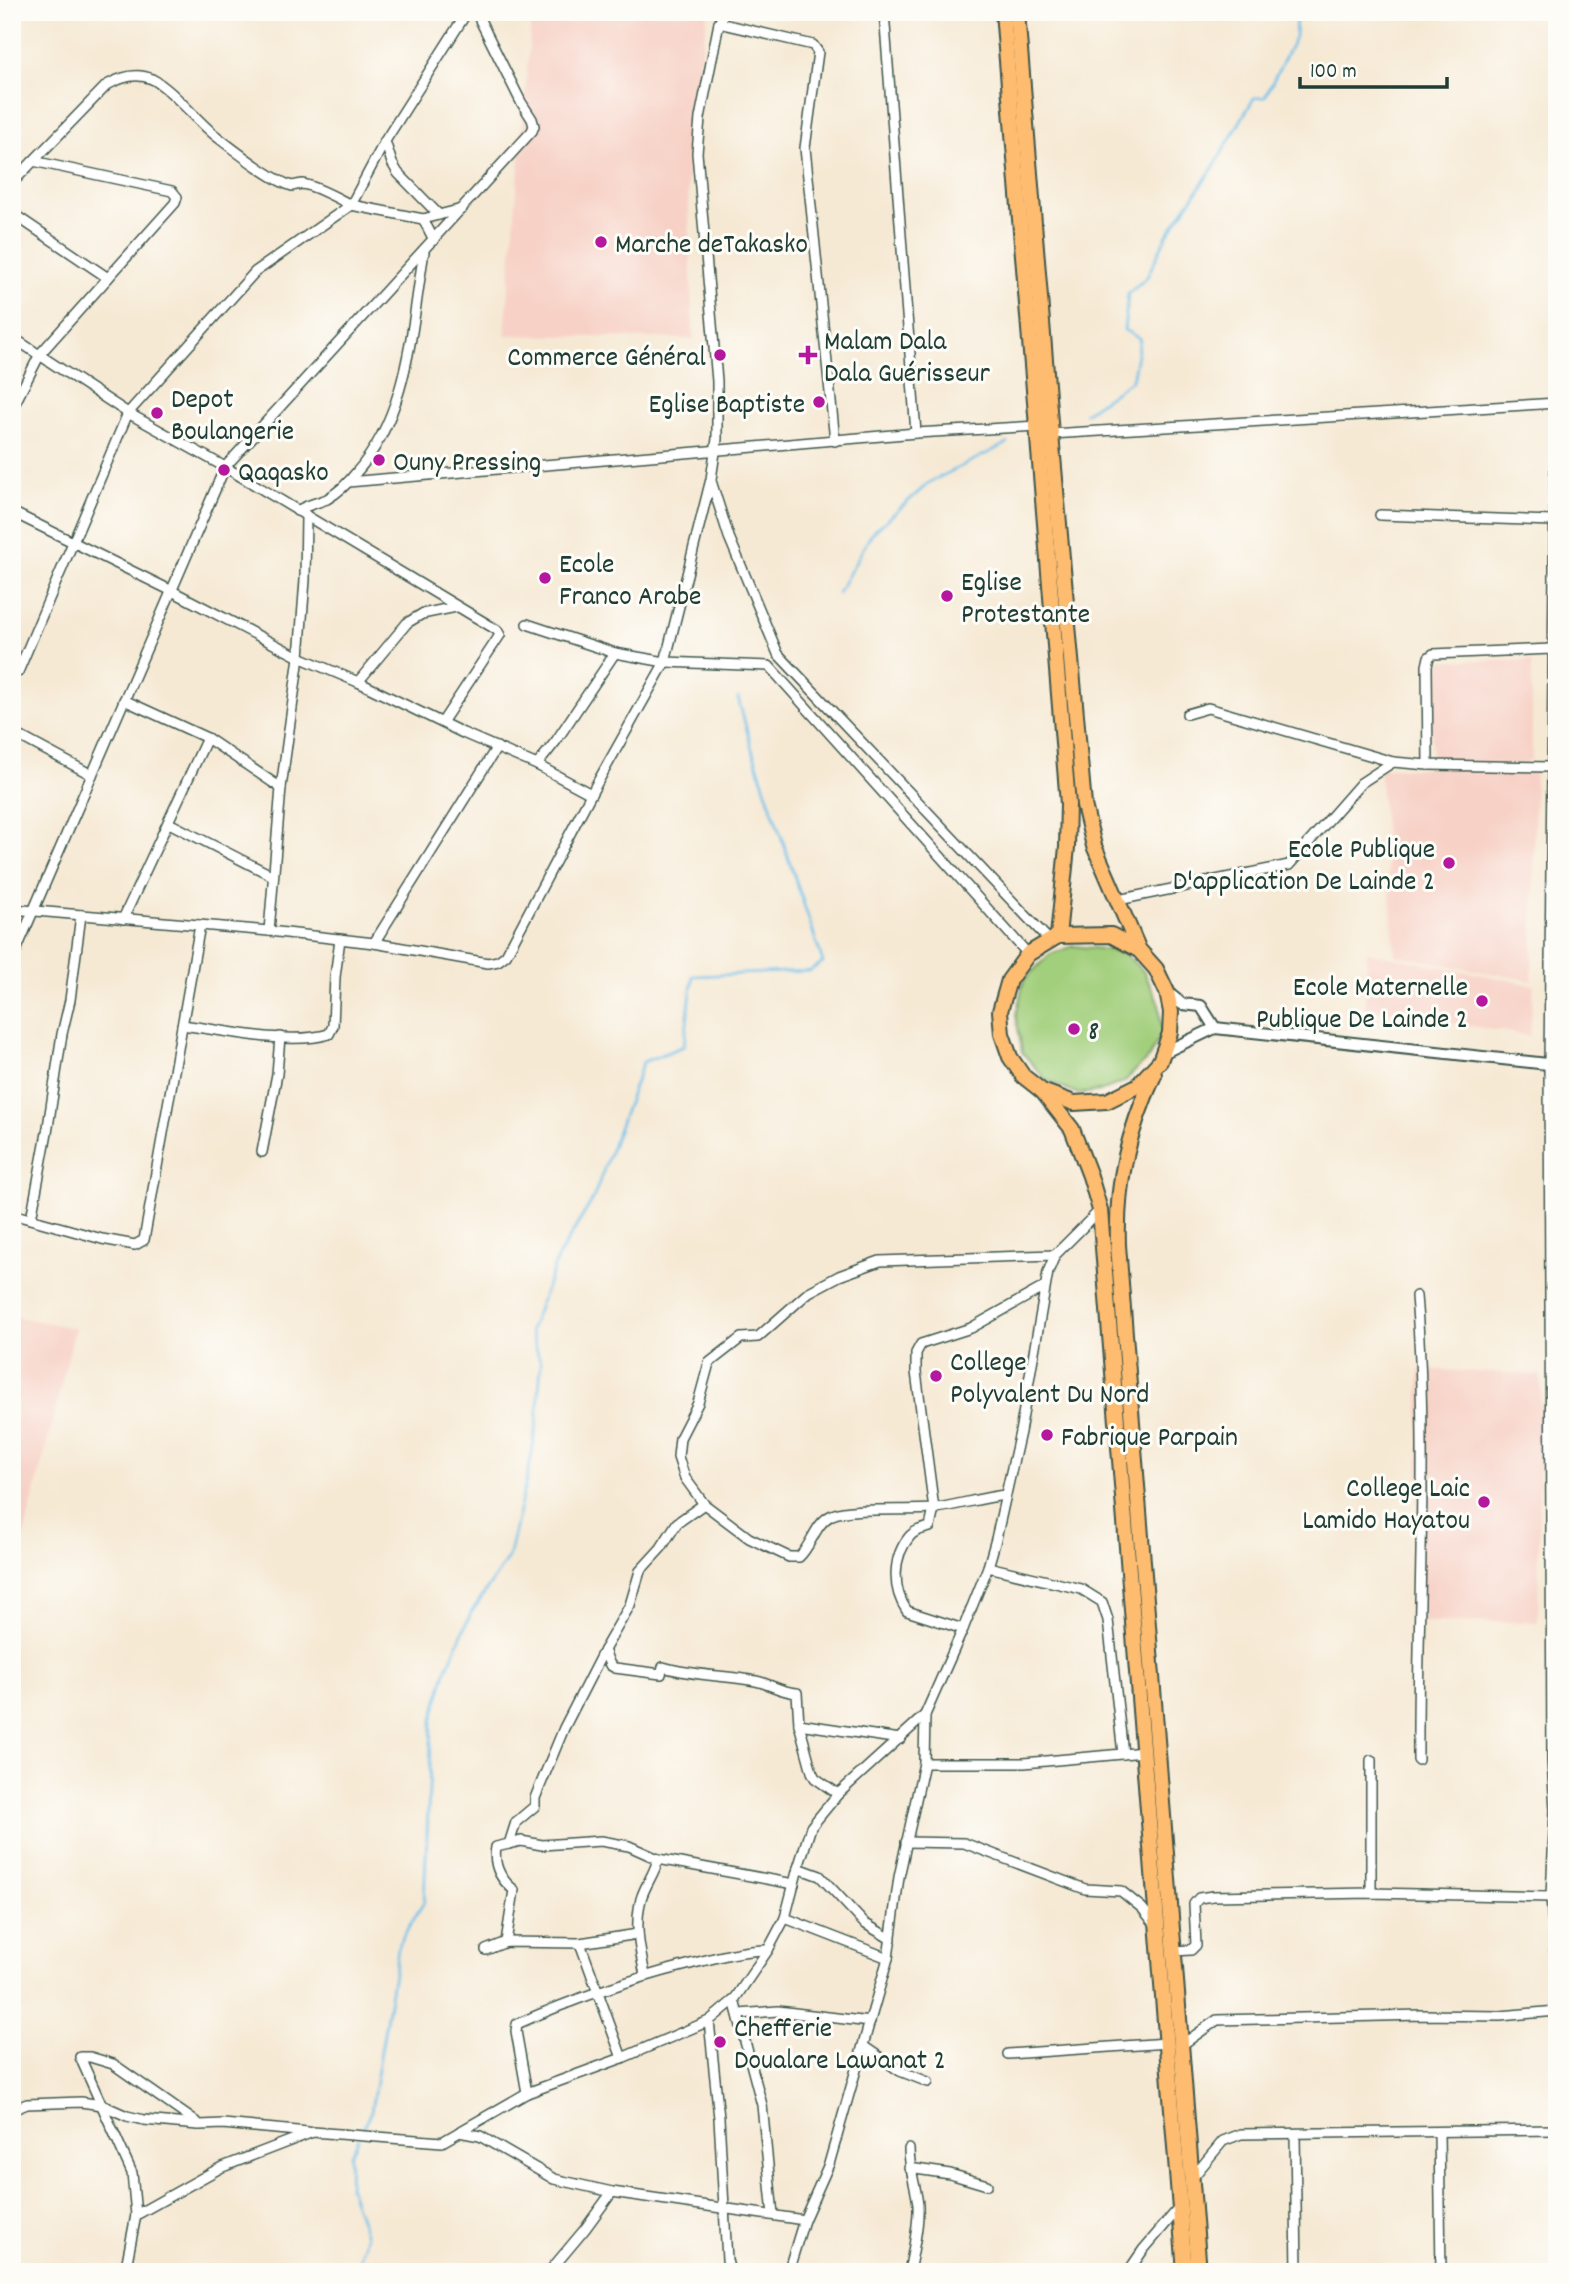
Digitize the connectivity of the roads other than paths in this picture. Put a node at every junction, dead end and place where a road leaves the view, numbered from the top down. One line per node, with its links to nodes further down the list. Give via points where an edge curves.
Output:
1 (467, 12): 8 (street)
2 (476, 12): 12 (street, via 534,126)
3 (725, 12): 7 (street)
4 (884, 12): 26 (street)
5 (1003, 12): 25 (main road)
6 (1017, 12): 27 (main road)
7 (719, 23): 28 (street, via 813,45 817,52 805,148); 29 (street, via 697,153 717,381)
8 (386, 141): 11 (street); 14 (street, via 398,173)
9 (33, 161): 10 (street); 11 (street, via 107,85 141,75 168,89 215,135 274,177 290,186 304,184); 19 (street, via 172,191 177,197)
10 (12, 183)
11 (351, 205): 15 (street); 24 (street, via 255,272)
12 (462, 209): 14 (street); 16 (street)
13 (12, 213): 19 (street)
14 (439, 215): 15 (street)
15 (423, 219): 16 (street)
16 (434, 240): 17 (street)
17 (424, 250): 30 (street); 32 (street, via 404,376 394,408 375,449)
18 (1557, 277): 22 (street)
19 (107, 278): 21 (street)
20 (12, 337): 21 (street)
21 (40, 354): 23 (street); 24 (street)
22 (1556, 403): 27 (street); 36 (street)
23 (12, 410)
24 (128, 413): 30 (street); 37 (street)
25 (1037, 426): 26 (street); 72 (main road, via 1068,804 1067,846)
26 (916, 433): 28 (street)
27 (1051, 434): 64 (main road, via 1084,805 1094,846)
28 (835, 441): 29 (street)
29 (715, 451): 31 (street); 32 (street)
30 (225, 467): 34 (street); 39 (street)
31 (711, 479): 45 (street); 72 (street, via 729,537 778,654)
32 (348, 482): 34 (street)
33 (12, 512): 37 (street)
34 (301, 513): 40 (street); 44 (street, via 304,580)
35 (1380, 514): 36 (street)
36 (1553, 521): 38 (street)
37 (74, 542): 39 (street); 46 (street)
38 (1555, 545): 42 (street)
39 (172, 591): 44 (street); 48 (street)
40 (456, 607): 47 (street, via 422,614 407,623); 50 (street, via 492,625 500,635)
41 (527, 624): 43 (street)
42 (1552, 649): 54 (street); 57 (street, via 1429,657)
43 (615, 653): 45 (street); 56 (street)
44 (299, 657): 47 (street); 60 (street)
45 (665, 662): 61 (street); 76 (street, via 769,666)
46 (18, 672)
47 (358, 681): 50 (street)
48 (124, 700): 52 (street); 59 (street)
49 (1187, 714): 55 (street, via 1208,708)
50 (443, 721): 53 (street)
51 (12, 732): 59 (street)
52 (207, 738): 60 (street); 62 (street)
53 (498, 747): 56 (street); 74 (street)
54 (1554, 751): 58 (street)
55 (1393, 762): 57 (street); 64 (street, via 1361,783 1289,865)
56 (537, 765): 61 (street)
57 (1428, 765): 58 (street)
58 (1551, 767): 65 (street)
59 (92, 775): 67 (street)
60 (281, 788): 63 (street)
61 (591, 794): 74 (street, via 506,955 498,961 471,961)
62 (169, 823): 63 (street); 69 (street)
63 (273, 876): 71 (street)
64 (1118, 900): 75 (main road)
65 (1553, 904): 83 (street)
66 (12, 909): 67 (street)
67 (32, 911): 68 (street); 77 (street)
68 (81, 915): 69 (street); 88 (street)
69 (123, 919): 70 (street)
70 (200, 925): 71 (street); 79 (street)
71 (269, 931): 73 (street)
72 (1053, 938): 75 (main road, via 1111,935); 76 (main road)
73 (340, 939): 74 (street); 81 (street, via 329,1034)
74 (374, 943)
75 (1139, 950): 78 (main road, via 1156,969)
76 (1028, 954): 84 (main road, via 1009,980 1000,1011 1002,1034 1016,1067)
77 (12, 960)
78 (1167, 992): 80 (street, via 1182,1004 1201,1006); 82 (main road, via 1170,1033)
79 (182, 1025): 81 (street); 88 (street, via 144,1240 135,1245 102,1239)
80 (1215, 1028): 82 (street); 83 (street)
81 (280, 1037): 85 (street)
82 (1161, 1057): 84 (main road, via 1137,1086 1107,1101 1073,1102); 122 (main road, via 1129,1137 1117,1208)
83 (1553, 1065): 113 (street)
84 (1042, 1091): 86 (main road, via 1072,1129)
85 (262, 1152)
86 (1100, 1210): 89 (street); 101 (main road)
87 (12, 1214): 88 (street)
88 (31, 1219)
89 (1055, 1255): 90 (street); 93 (street, via 880,1261 809,1292 758,1337 741,1338 709,1363 698,1403 680,1438 680,1467)
90 (1044, 1287): 92 (street); 94 (street, via 971,1328 921,1344 916,1353)
91 (1416, 1296): 104 (street, via 1422,1379)
92 (1005, 1494): 94 (street); 95 (street)
93 (704, 1504): 94 (street, via 748,1538 789,1557 799,1557 818,1527 832,1516); 97 (street, via 677,1523 640,1571 630,1605)
94 (934, 1508): 96 (street, via 930,1527 910,1535 897,1563 899,1597 907,1611)
95 (988, 1567): 96 (street); 102 (street, via 1082,1589 1102,1602)
96 (963, 1629): 98 (street)
97 (604, 1650): 99 (street, via 615,1668 661,1674 663,1667 758,1681 797,1693); 108 (street, via 564,1728 535,1806 516,1822)
98 (925, 1715): 100 (street); 105 (street)
99 (799, 1724): 100 (street); 106 (street, via 812,1772)
100 (900, 1739): 106 (street)
101 (1144, 1752): 102 (street); 115 (main road)
102 (1123, 1754): 105 (street, via 1024,1763)
103 (1371, 1760): 112 (street)
104 (1418, 1760)
105 (924, 1763): 107 (street)
106 (838, 1794): 110 (street, via 811,1827)
107 (906, 1842): 115 (street, via 964,1843 1085,1889 1121,1891); 117 (street)
108 (509, 1844): 109 (street, via 601,1841 644,1850); 118 (street, via 499,1844 495,1851 502,1881 514,1890)
109 (658, 1859): 111 (street); 116 (street, via 641,1899)
110 (797, 1868): 111 (street); 117 (street, via 820,1876 864,1923)
111 (793, 1884): 114 (street)
112 (1371, 1893): 113 (street); 122 (street, via 1199,1898 1194,1904 1196,1945 1191,1950)
113 (1552, 1897): 125 (street)
114 (785, 1918): 121 (street); 123 (street)
115 (1158, 1928): 132 (main road)
116 (638, 1934): 119 (street); 124 (street)
117 (891, 1940): 123 (street)
118 (506, 1942): 119 (street); 120 (street)
119 (580, 1943): 126 (street)
120 (486, 1950)
121 (768, 1950): 124 (street, via 747,1950); 127 (street)
122 (1174, 1951): 133 (main road)
123 (888, 1958): 131 (street)
124 (645, 1976): 126 (street)
125 (1557, 1982)
126 (598, 1990): 136 (street); 139 (street, via 517,2024)
127 (734, 2000): 129 (street); 130 (street)
128 (1557, 2011): 133 (street, via 1217,2020)
129 (739, 2014): 131 (street, via 778,2011); 156 (street, via 762,2105)
130 (709, 2021): 136 (street); 153 (street)
131 (870, 2022): 134 (street)
132 (1167, 2043): 135 (street); 154 (main road)
133 (1183, 2044): 150 (main road)
134 (863, 2046): 137 (street, via 900,2071); 157 (street, via 829,2164)
135 (1008, 2054)
136 (622, 2058): 139 (street)
137 (928, 2081)
138 (1557, 2091): 143 (street)
139 (527, 2093): 145 (street)
140 (102, 2105): 141 (street, via 27,2104); 142 (street, via 144,2120); 142 (street, via 80,2057 113,2064); 155 (street, via 132,2173)
141 (12, 2110)
142 (200, 2125): 144 (street)
143 (1556, 2130): 146 (street)
144 (313, 2132): 145 (street, via 442,2142); 155 (street, via 220,2168)
145 (459, 2132): 152 (street, via 480,2136 554,2179)
146 (1439, 2132): 147 (street); 167 (street)
147 (1296, 2134): 150 (street, via 1241,2134 1223,2141); 166 (street)
148 (909, 2149): 149 (street)
149 (909, 2168): 151 (street); 162 (street, via 918,2221)
150 (1192, 2179): 165 (main road)
151 (987, 2185)
152 (612, 2192): 153 (street); 159 (street)
153 (726, 2207): 156 (street); 160 (street)
154 (1179, 2208): 163 (street); 164 (main road)
155 (136, 2215): 158 (street)
156 (773, 2215): 157 (street)
157 (804, 2220): 161 (street)
158 (125, 2272)
159 (549, 2272)
160 (730, 2272)
161 (788, 2272)
162 (909, 2272)
163 (1128, 2272)
164 (1185, 2272)
165 (1199, 2272)
166 (1297, 2272)
167 (1441, 2272)

